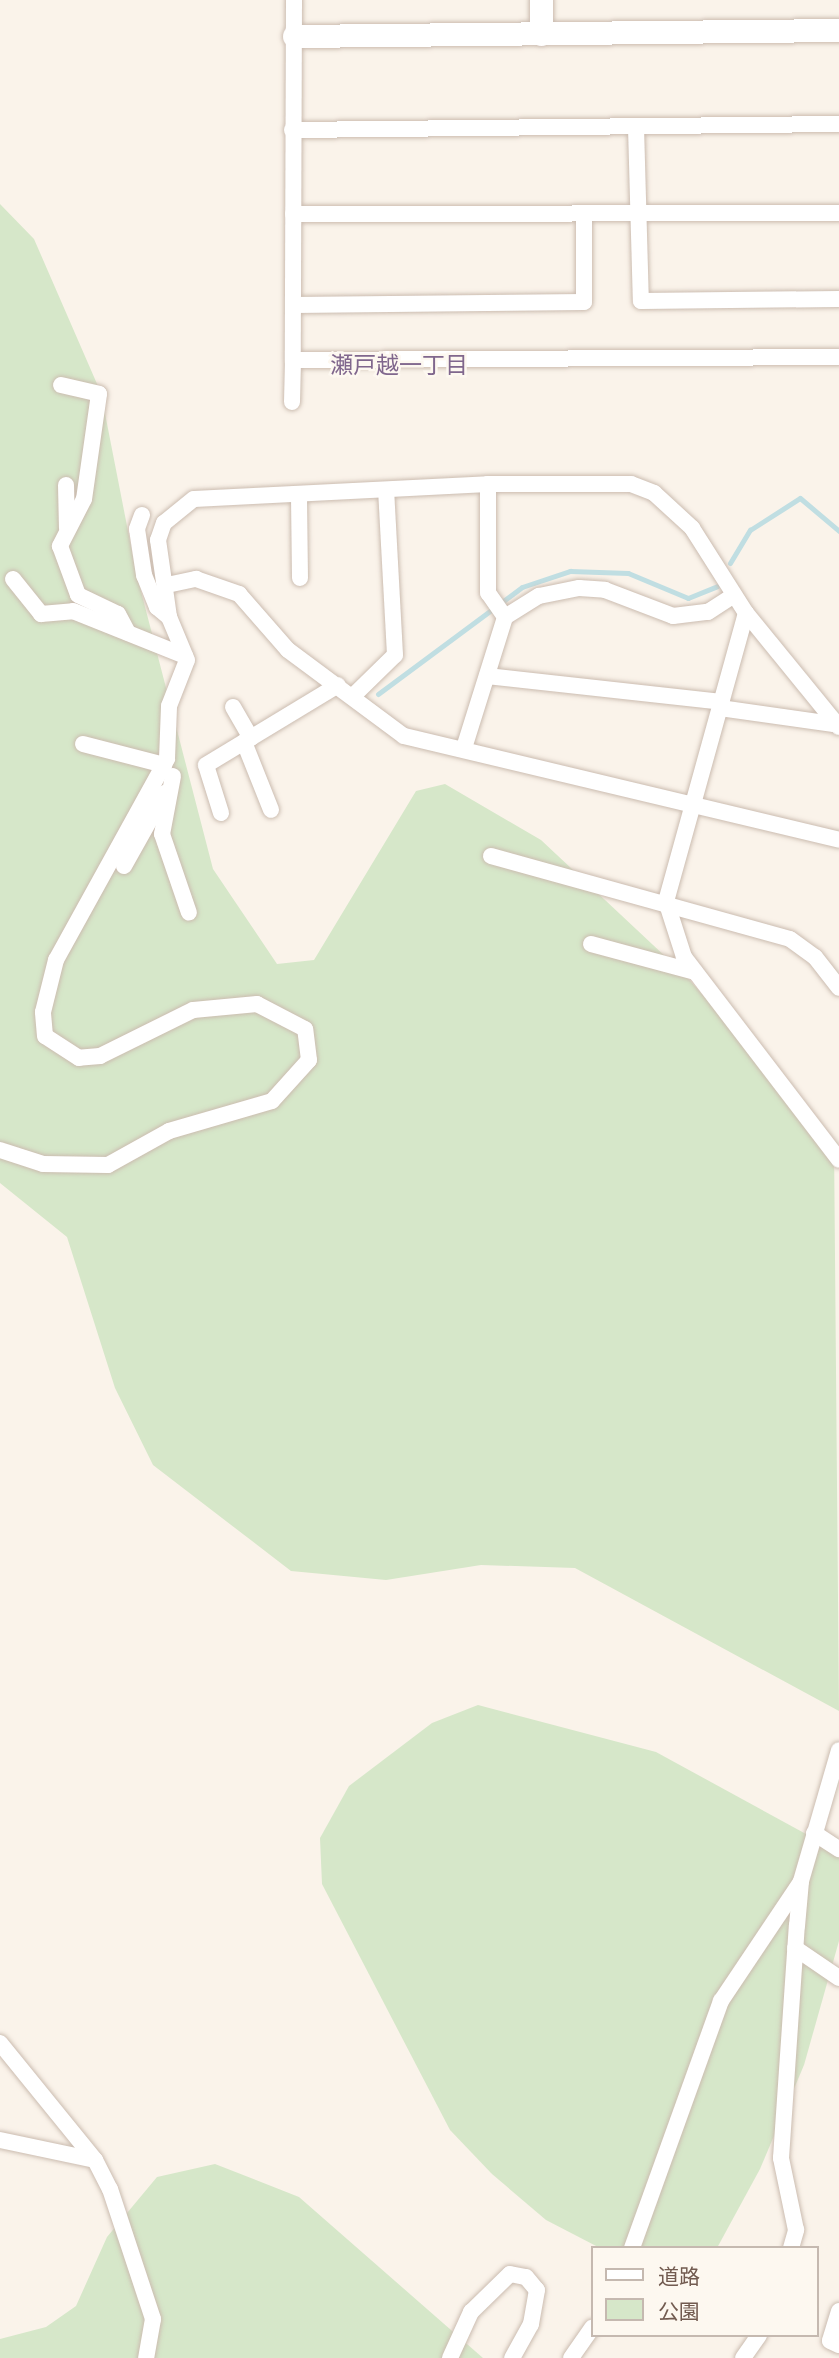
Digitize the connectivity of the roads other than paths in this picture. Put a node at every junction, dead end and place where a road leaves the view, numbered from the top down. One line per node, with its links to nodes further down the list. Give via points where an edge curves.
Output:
1 (294, 0): 5 (street)
2 (541, 0): 4 (street)
3 (839, 30): 4 (street)
4 (541, 34): 5 (street)
5 (294, 36): 8 (street)
6 (839, 124): 7 (street)
7 (636, 128): 8 (street); 11 (street)
8 (292, 130): 10 (street)
9 (839, 213): 11 (street)
10 (293, 214): 12 (street); 14 (street)
11 (638, 216): 12 (street); 13 (street, via 641,301)
12 (584, 217): 14 (street, via 584,302)
13 (839, 299)
14 (293, 305): 16 (street)
15 (839, 357): 16 (street)
16 (293, 360): 18 (street)
17 (61, 385): 24 (street, via 99,394 84,499)
18 (292, 401)
19 (488, 484): 21 (street); 28 (street, via 631,484 654,493 692,528); 30 (street, via 489,594)
20 (66, 485): 24 (street)
21 (386, 491): 22 (street); 36 (street, via 396,655)
22 (299, 497): 25 (street); 27 (street, via 216,494 177,509 159,540)
23 (142, 515): 31 (street, via 138,529 144,575 158,607)
24 (67, 528): 32 (street, via 60,546 78,595 118,614)
25 (300, 578)
26 (13, 579): 32 (street, via 27,604 41,614 73,611)
27 (167, 585): 31 (street); 35 (street, via 196,579 239,594 288,650)
28 (734, 594): 29 (street); 30 (street, via 708,612 673,616 605,590 579,588 538,596)
29 (746, 613): 37 (street); 39 (street)
30 (505, 616): 34 (street)
31 (169, 617): 33 (street)
32 (128, 633): 33 (street)
33 (185, 656): 43 (street, via 169,706)
34 (487, 676): 37 (street); 42 (street)
35 (338, 685): 36 (street); 40 (street)
36 (352, 697): 42 (street, via 404,736)
37 (721, 705): 39 (street); 44 (street)
38 (233, 707): 40 (street)
39 (835, 725)
40 (247, 740): 45 (street); 46 (street, via 206,765)
41 (83, 744): 43 (street)
42 (464, 748): 44 (street)
43 (168, 767): 49 (street); 51 (street, via 162,834); 55 (street, via 56,960 43,1012 45,1036 79,1058 100,1056 194,1010 257,1004 305,1029 310,1060 272,1101 169,1131 108,1166 43,1164)
44 (692, 804): 47 (street); 50 (street)
45 (271, 810)
46 (221, 813)
47 (839, 840)
48 (491, 856): 50 (street)
49 (124, 866)
50 (666, 901): 53 (street, via 684,957); 54 (street, via 790,939 815,957)
51 (189, 913)
52 (591, 944): 53 (street)
53 (695, 972): 56 (street)
54 (839, 988)
55 (0, 1150)
56 (839, 1160)
57 (839, 1750): 58 (street)
58 (814, 1833): 59 (street); 60 (street)
59 (839, 1849)
60 (802, 1881): 61 (street); 66 (street, via 721,2001)
61 (795, 1948): 62 (street); 67 (street, via 781,2158 796,2230)
62 (839, 1979)
63 (0, 2043): 65 (street)
64 (0, 2140): 65 (street)
65 (95, 2160): 72 (street, via 153,2319)
66 (633, 2246)
67 (792, 2246)
68 (839, 2311): 71 (street, via 830,2341)
69 (590, 2331): 75 (street)
70 (759, 2337): 76 (street)
71 (839, 2345)
72 (146, 2358)
73 (450, 2358): 74 (street, via 471,2312 510,2274 526,2277 537,2290 531,2324)
74 (512, 2358)
75 (570, 2358)
76 (743, 2358)

